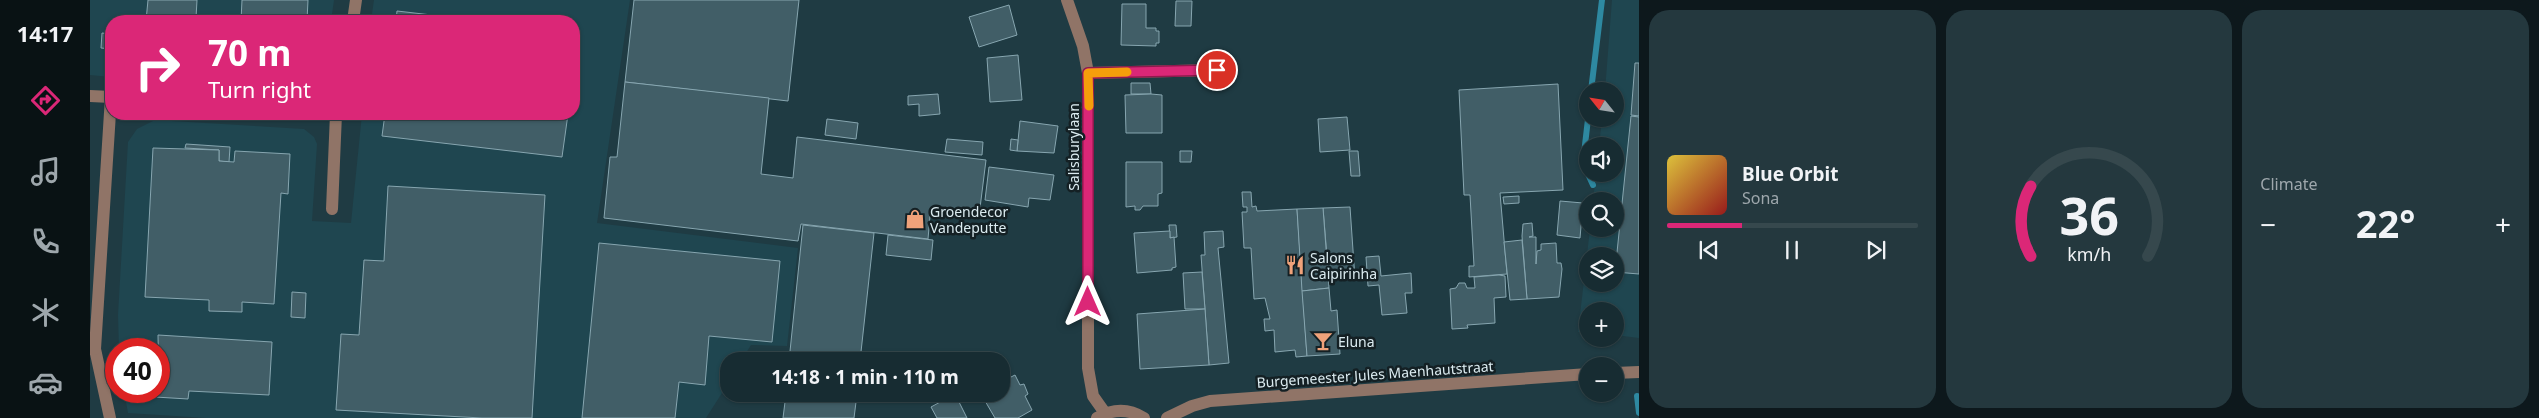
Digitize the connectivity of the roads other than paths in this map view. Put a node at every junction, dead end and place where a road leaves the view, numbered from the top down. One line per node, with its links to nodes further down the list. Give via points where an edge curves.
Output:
1 (356, 0): 3 (street)
2 (1067, 0): 5 (street, Salisburylaan, via 1083,46)
3 (354, 15)
4 (1217, 70): 5 (street)
5 (1088, 73): 15 (street, Salisburylaan, via 1088,368 1090,387)
6 (90, 96): 7 (street)
7 (105, 97)
8 (109, 120): 11 (street)
9 (336, 120): 10 (street)
10 (332, 209)
11 (93, 349): 16 (street)
12 (1639, 372): 13 (street)
13 (1624, 373)
14 (1579, 375): 18 (street, Burgemeester Jules Maenhautstraat, via 1210,401)
15 (1101, 416): 17 (street, via 1118,410)
16 (110, 418)
17 (1144, 418)
18 (1167, 418)

